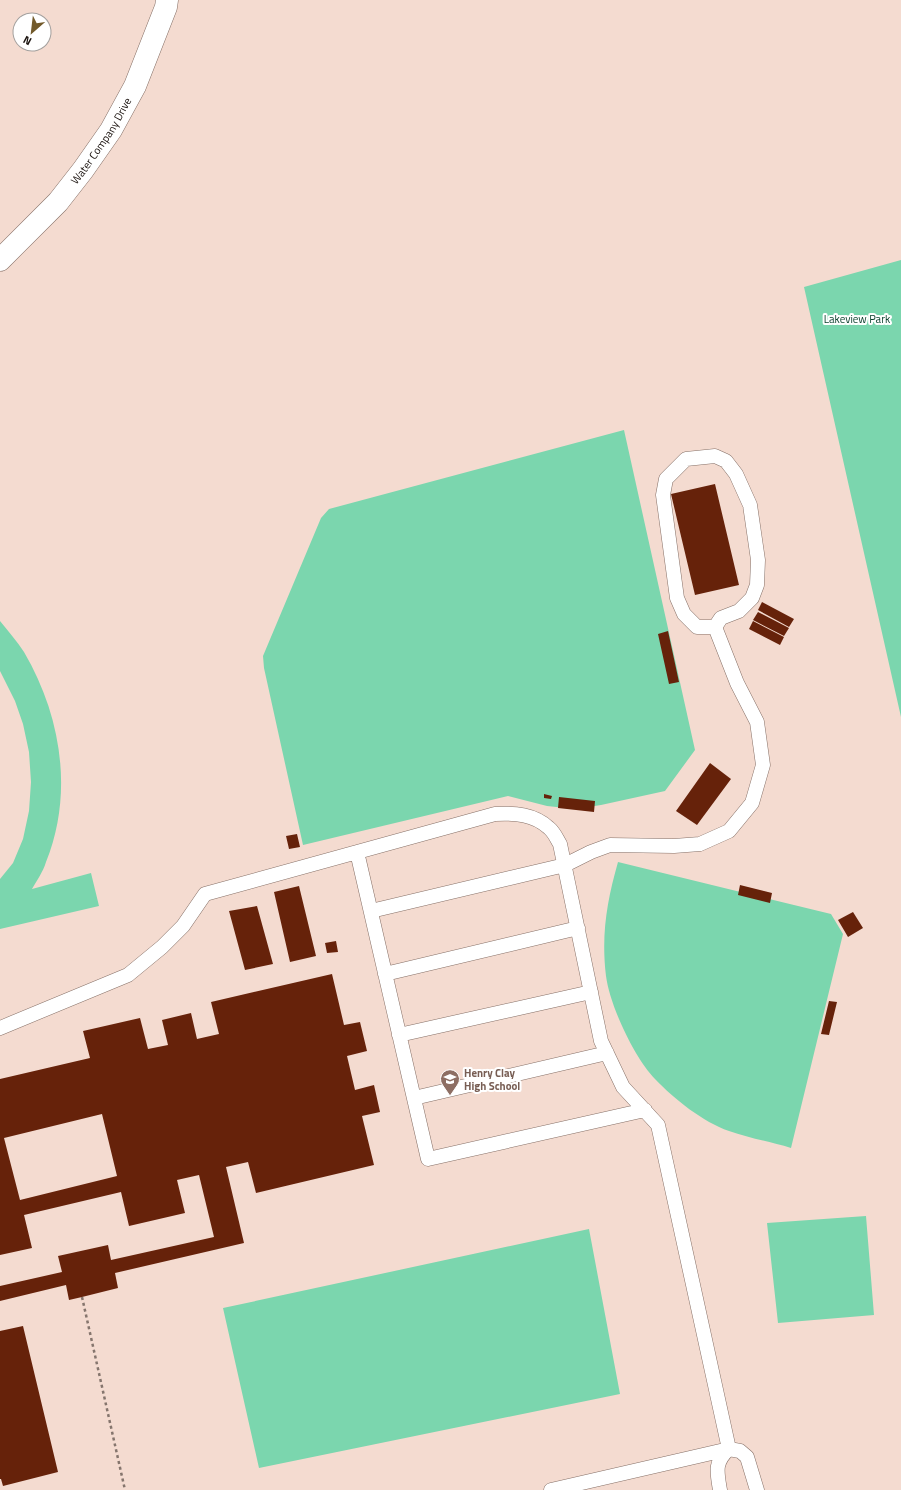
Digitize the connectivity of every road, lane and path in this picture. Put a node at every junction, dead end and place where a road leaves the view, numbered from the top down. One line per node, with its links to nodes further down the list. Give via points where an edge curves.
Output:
1 (167, 0): 2 (street, Water Company Drive, via 135,86 111,130 58,202)
2 (0, 260)
3 (716, 627): 3 (lane, via 721,618 738,611 752,598 757,585 758,560 750,506 742,486 726,462 715,456 686,459 666,479 664,494 677,598 684,614 697,627); 5 (lane, via 737,683 757,722 763,765 752,803 729,831 700,844 610,845)
4 (357, 852): 5 (lane, via 495,814 515,813 536,819 550,829 560,844); 6 (lane); 10 (lane, via 205,894 183,926 128,975)
5 (565, 865): 6 (lane); 7 (lane)
6 (370, 911): 8 (lane)
7 (578, 928): 8 (lane); 9 (lane)
8 (385, 974): 11 (lane)
9 (591, 992): 11 (lane); 12 (lane, via 601,1041)
10 (0, 1028)
11 (399, 1035): 13 (lane)
12 (607, 1053): 13 (lane); 14 (lane, via 623,1087)
13 (414, 1098): 14 (lane, via 428,1159)
14 (646, 1110): 16 (lane, via 658,1125)
15 (82, 1297): 17 (path)
16 (729, 1449): 18 (lane); 19 (lane, via 721,1456 716,1470); 20 (lane, via 740,1451 747,1457)
17 (125, 1490)
18 (550, 1490)
19 (720, 1490)
20 (757, 1490)

